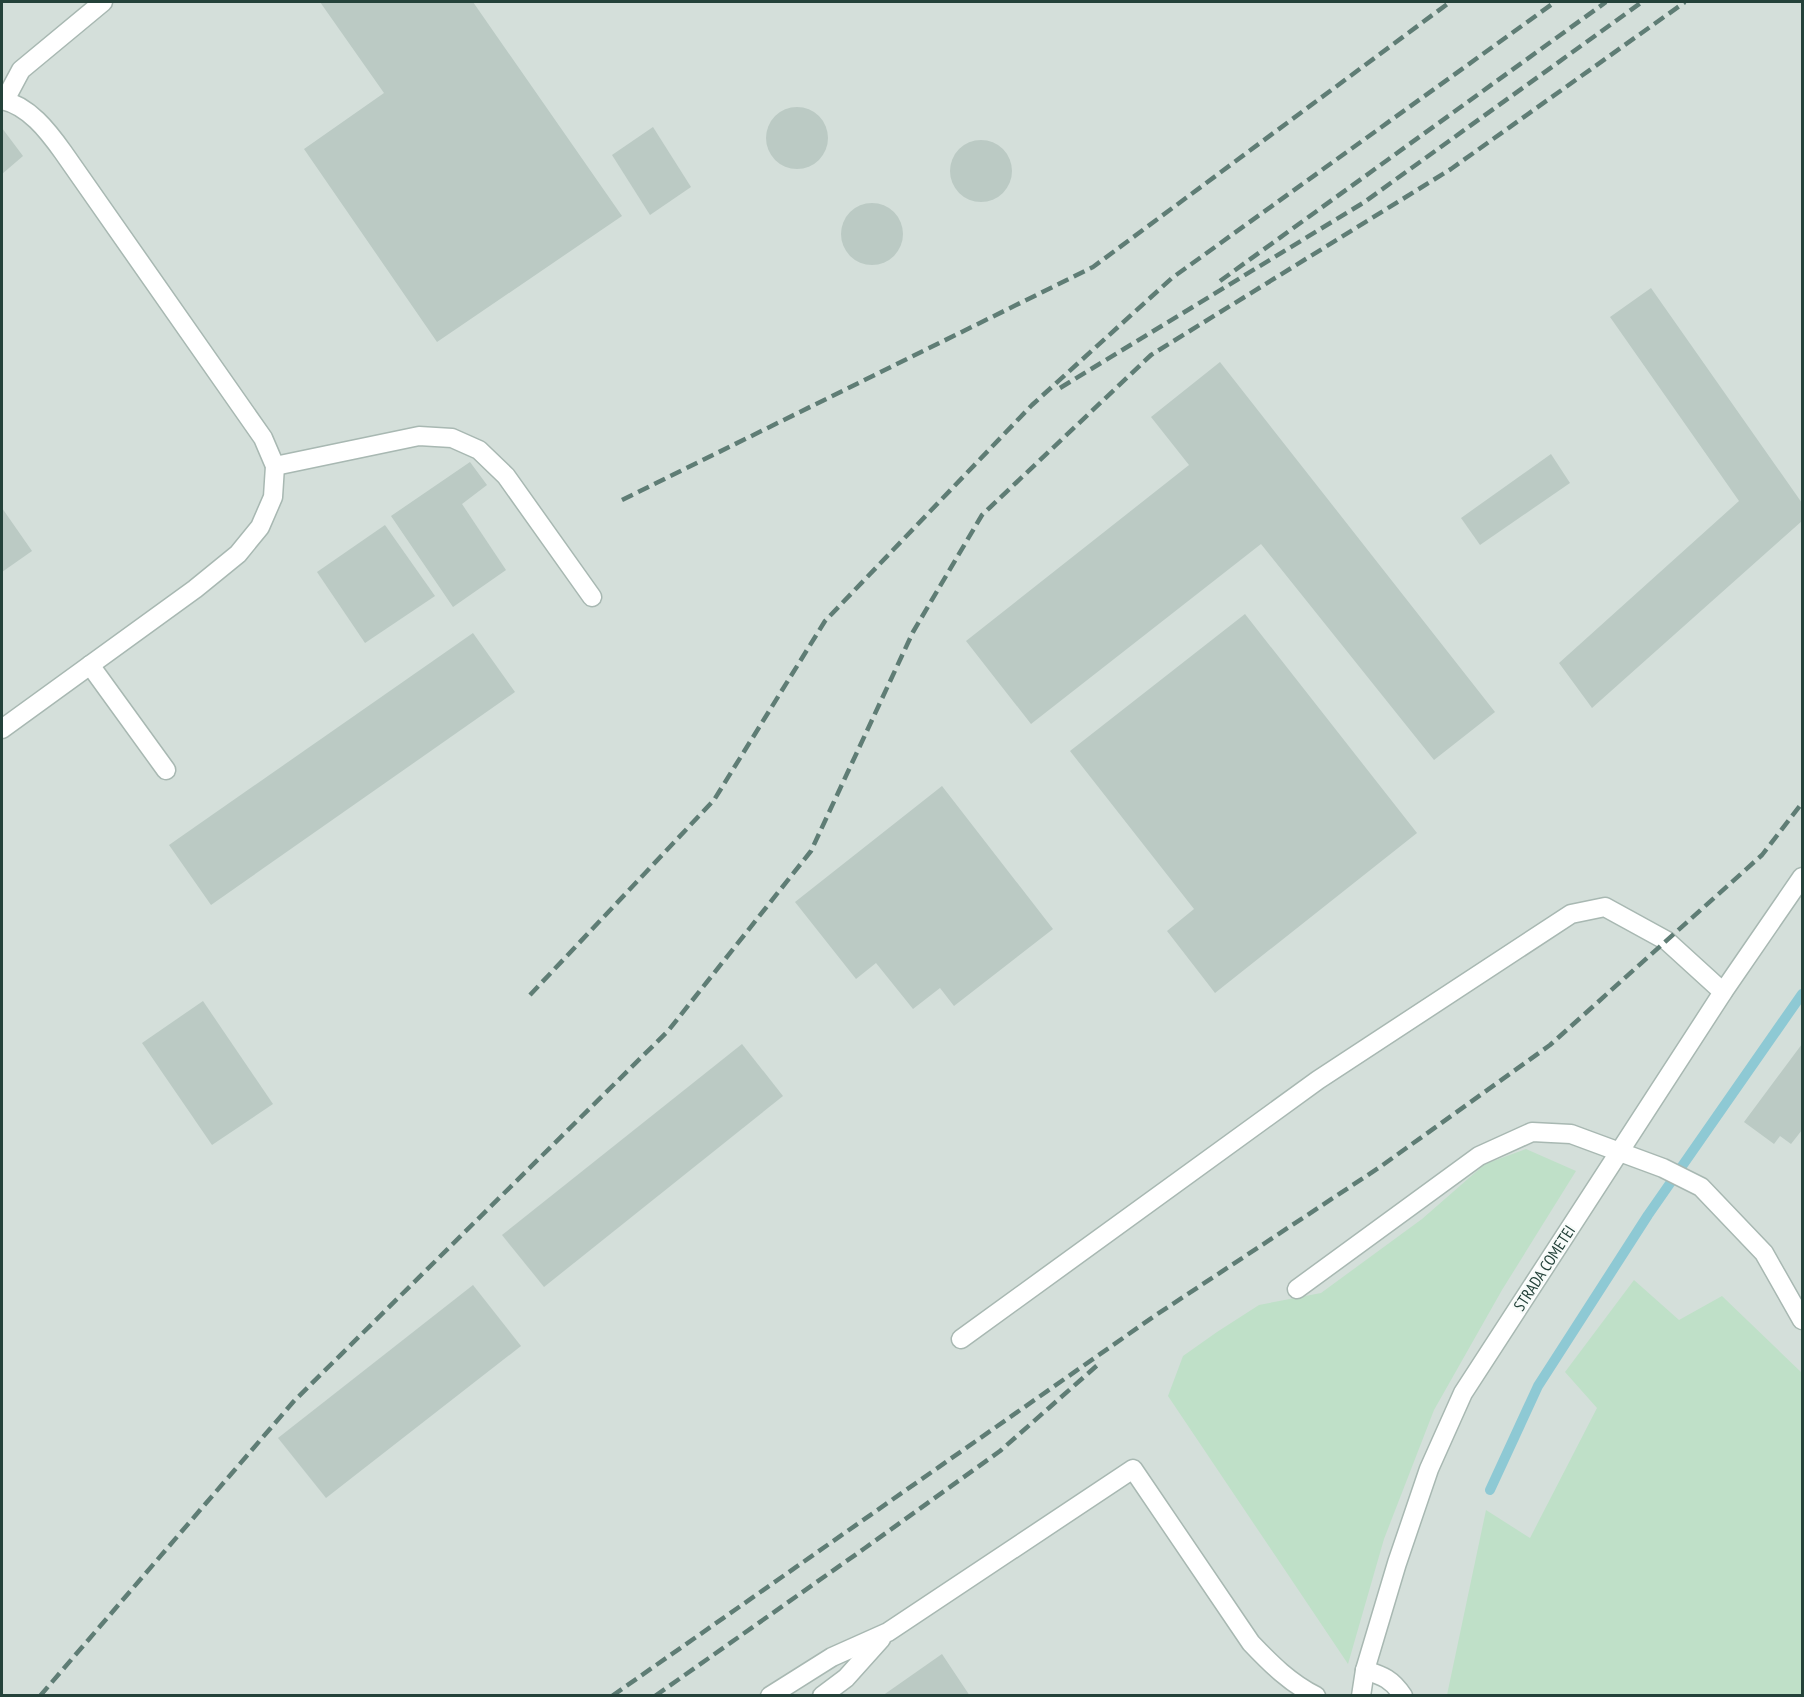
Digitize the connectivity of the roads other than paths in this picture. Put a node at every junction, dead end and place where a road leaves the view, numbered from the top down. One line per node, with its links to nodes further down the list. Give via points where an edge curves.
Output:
1 (104, 2): 2 (street, via 21,70)
2 (3, 100): 3 (street, via 44,127 63,152 263,438)
3 (275, 466): 4 (street, via 419,436 452,438 479,450 506,476); 5 (street, via 273,497 260,527 238,554)
4 (592, 597)
5 (90, 665): 6 (street); 7 (street)
6 (2, 729)
7 (166, 770)
8 (1803, 877): 9 (street, STRADA COMETEI)
9 (1722, 992): 10 (street, STRADA COMETEI); 13 (street, via 1667,941 1605,908 1571,914 1318,1080)
10 (1618, 1153): 11 (street, via 1571,1134 1532,1132 1479,1156); 12 (street, via 1663,1168 1701,1187 1764,1253); 15 (street, STRADA COMETEI, via 1463,1393 1429,1469)
11 (1297, 1289)
12 (1803, 1320)
13 (961, 1339)
14 (888, 1632): 16 (street, via 832,1657); 17 (street, via 846,1678); 18 (street, via 1133,1469 1251,1643 1275,1668)
15 (1365, 1670): 19 (street, STRADA COMETEI); 20 (street, via 1385,1676)
16 (770, 1695)
17 (822, 1695)
18 (1316, 1695)
19 (1360, 1695)
20 (1403, 1695)

